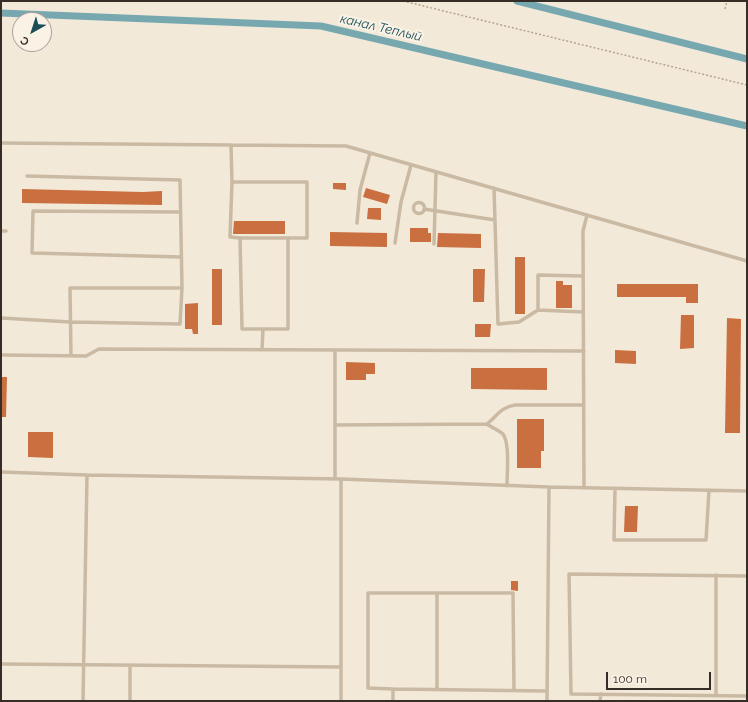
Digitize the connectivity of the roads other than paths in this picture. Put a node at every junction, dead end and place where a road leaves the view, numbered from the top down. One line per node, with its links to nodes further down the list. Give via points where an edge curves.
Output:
1 (1, 143): 2 (lane)
2 (231, 145): 3 (lane, via 346,146); 7 (lane)
3 (370, 153): 4 (lane); 14 (lane, via 360,190)
4 (411, 164): 5 (lane); 19 (lane, via 401,202)
5 (436, 172): 8 (lane); 10 (lane)
6 (27, 176): 11 (lane, via 180,180)
7 (232, 182): 17 (lane, via 230,237); 18 (lane, via 307,182 307,238)
8 (494, 188): 12 (lane); 13 (lane)
9 (424, 209): 10 (lane)
10 (435, 210): 13 (lane); 20 (lane)
11 (180, 212): 21 (lane); 21 (lane, via 34,211 32,253)
12 (588, 215): 22 (lane); 23 (lane, via 583,231)
13 (495, 220): 25 (lane, via 498,324 519,322)
14 (357, 223)
15 (6, 231): 16 (lane)
16 (1, 232)
17 (240, 238): 18 (lane); 29 (lane, via 242,329)
18 (288, 238): 29 (lane, via 288,328)
19 (395, 243)
20 (434, 244)
21 (181, 257): 24 (lane)
22 (747, 261)
23 (583, 276): 25 (lane, via 538,275); 26 (lane)
24 (182, 288): 28 (lane, via 70,288); 28 (lane, via 180,324)
25 (538, 310): 26 (lane)
26 (583, 312): 32 (lane)
27 (1, 318): 28 (lane)
28 (70, 322): 34 (lane)
29 (263, 329): 30 (lane)
30 (262, 350): 31 (lane); 34 (lane, via 99,349 86,356)
31 (335, 350): 32 (lane); 37 (lane)
32 (584, 351): 35 (lane)
33 (1, 355): 34 (lane)
34 (71, 356)
35 (584, 404): 36 (lane, via 507,406); 44 (lane)
36 (487, 424): 37 (lane); 42 (lane, via 502,433 507,441)
37 (335, 425): 40 (lane)
38 (1, 472): 39 (lane)
39 (87, 475): 40 (lane); 52 (lane)
40 (335, 479): 41 (lane)
41 (341, 479): 42 (lane); 54 (lane)
42 (507, 486): 43 (lane)
43 (549, 488): 44 (lane); 58 (lane)
44 (584, 488): 45 (lane)
45 (615, 489): 46 (lane); 46 (lane, via 614,540 706,540)
46 (709, 490): 47 (lane)
47 (747, 491)
48 (716, 575): 49 (lane); 59 (lane, via 569,574 571,694); 61 (lane)
49 (747, 576)
50 (437, 593): 55 (lane, via 368,593 368,688); 56 (lane); 57 (lane, via 513,592)
51 (1, 664): 52 (lane)
52 (84, 665): 53 (lane); 63 (lane)
53 (130, 665): 54 (lane); 64 (lane)
54 (341, 666): 65 (lane)
55 (393, 689): 56 (lane); 66 (lane)
56 (437, 689): 57 (lane)
57 (514, 690): 58 (lane)
58 (547, 691): 67 (lane)
59 (601, 694): 60 (lane); 68 (lane)
60 (696, 695): 61 (lane); 69 (lane)
61 (716, 696): 62 (lane)
62 (747, 696)
63 (83, 701)
64 (130, 701)
65 (341, 701)
66 (393, 701)
67 (547, 701)
68 (600, 701)
69 (696, 701)

